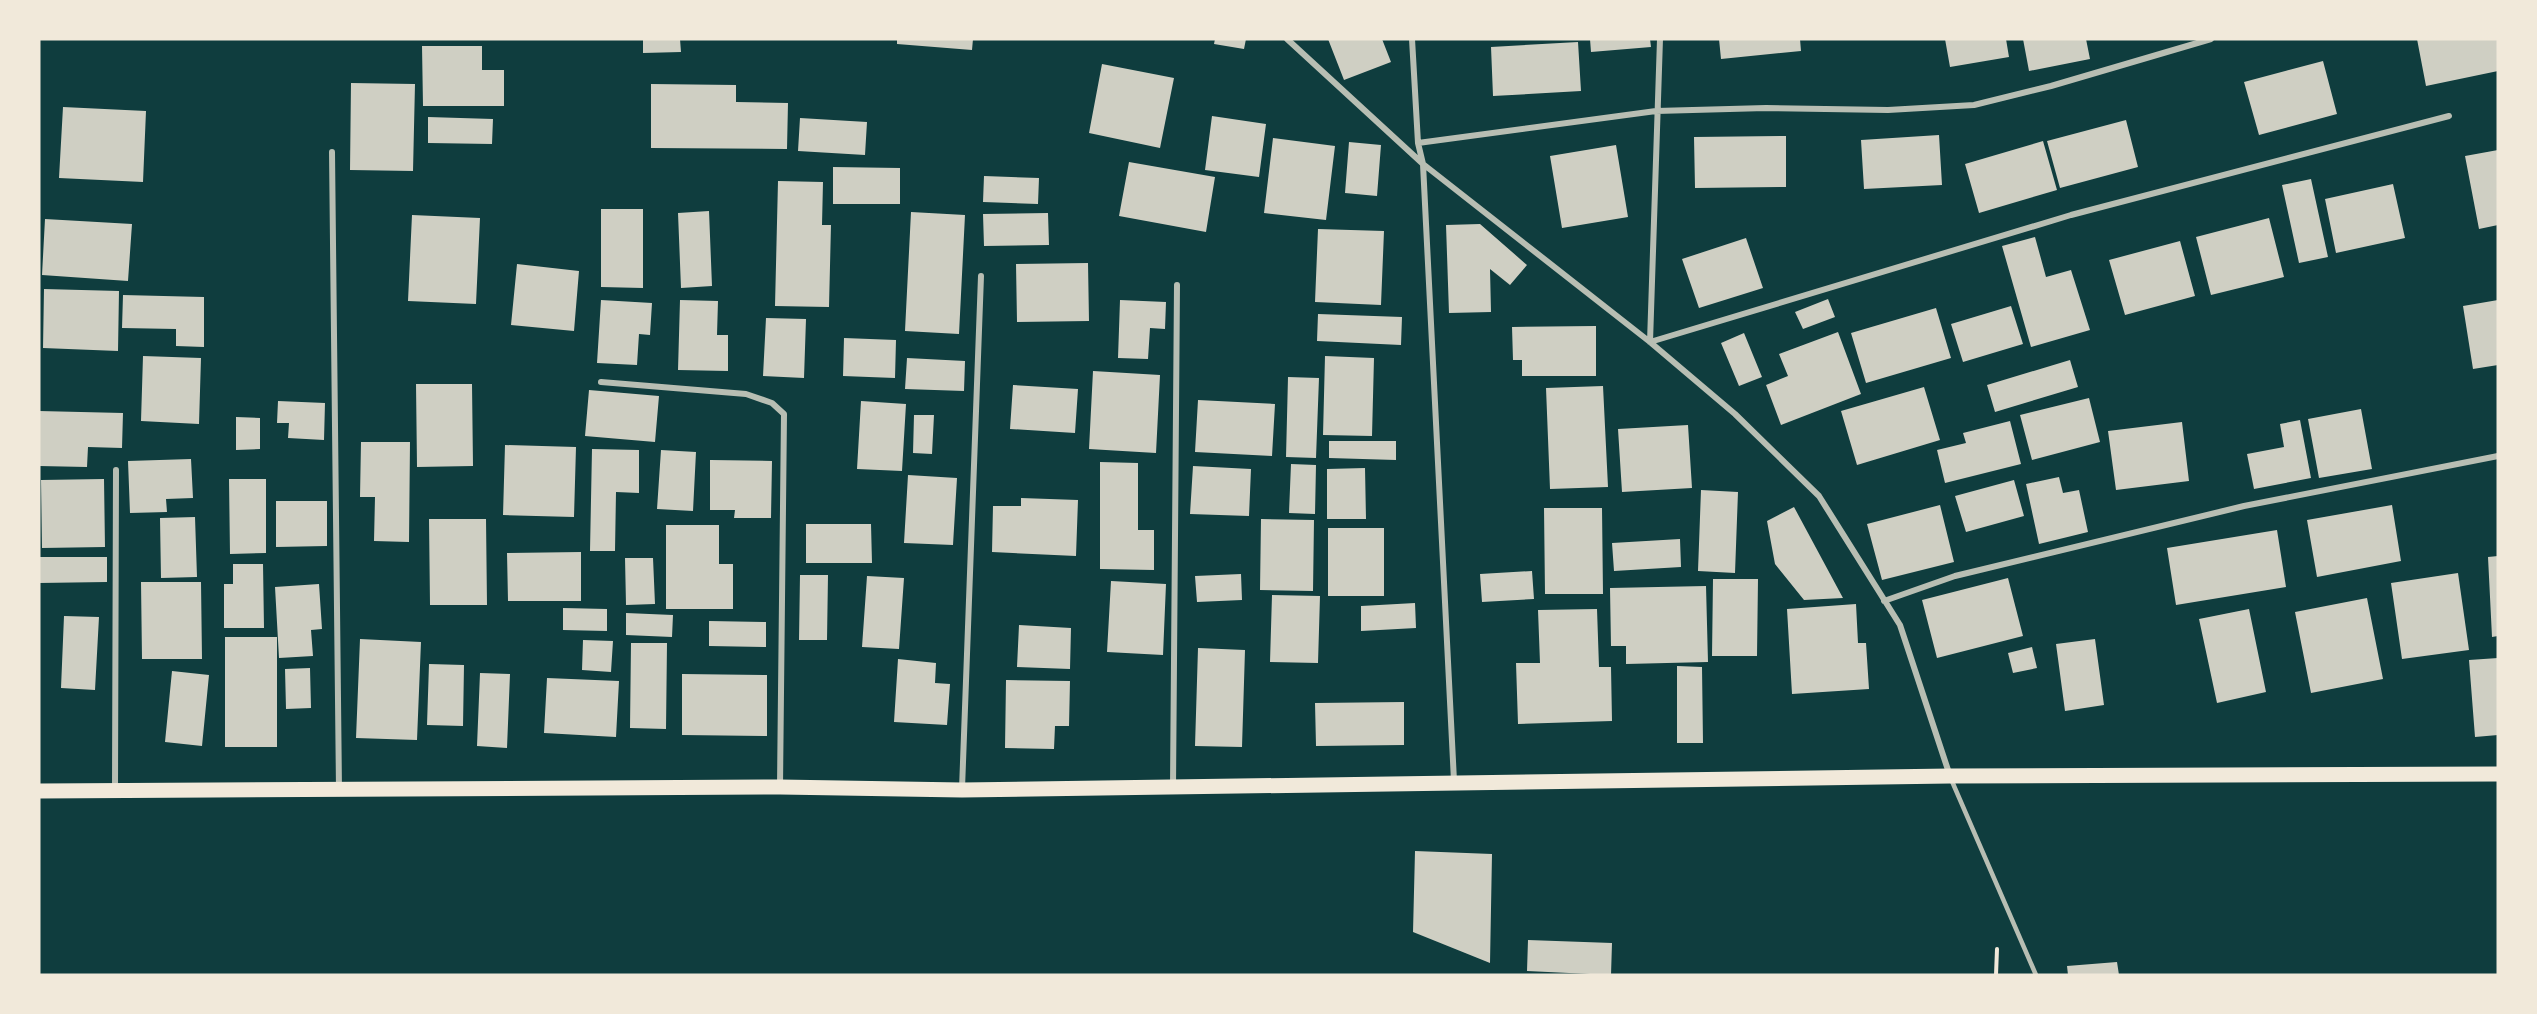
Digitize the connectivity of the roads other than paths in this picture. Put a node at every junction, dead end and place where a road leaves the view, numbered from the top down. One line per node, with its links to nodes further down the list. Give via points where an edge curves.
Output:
1 (1287, 39): 9 (street)
2 (1412, 39): 7 (street)
3 (1660, 39): 5 (street)
4 (2211, 39): 5 (street, via 1974,105 1888,110)
5 (1656, 111): 7 (street); 12 (street)
6 (2449, 116): 12 (street, via 2071,215)
7 (1418, 143): 9 (street)
8 (332, 152): 25 (street)
9 (1423, 164): 12 (street); 19 (street)
10 (981, 276): 22 (street)
11 (1177, 285): 21 (street)
12 (1650, 342): 16 (street, via 1735,414 1819,496)
13 (601, 382): 20 (street, via 746,394 772,403 784,414)
14 (2498, 456): 16 (street, via 2233,509 1955,576)
15 (116, 471): 24 (street)
16 (1884, 600): 18 (street, via 1900,626)
17 (2498, 774): 18 (main road)
18 (1950, 776): 19 (main road); 26 (lane)
19 (1454, 785): 21 (main road)
20 (780, 787): 22 (main road); 25 (main road)
21 (1173, 788): 22 (main road)
22 (962, 790)
23 (39, 791): 24 (main road)
24 (115, 791): 25 (main road)
25 (339, 791)
26 (2036, 975)

